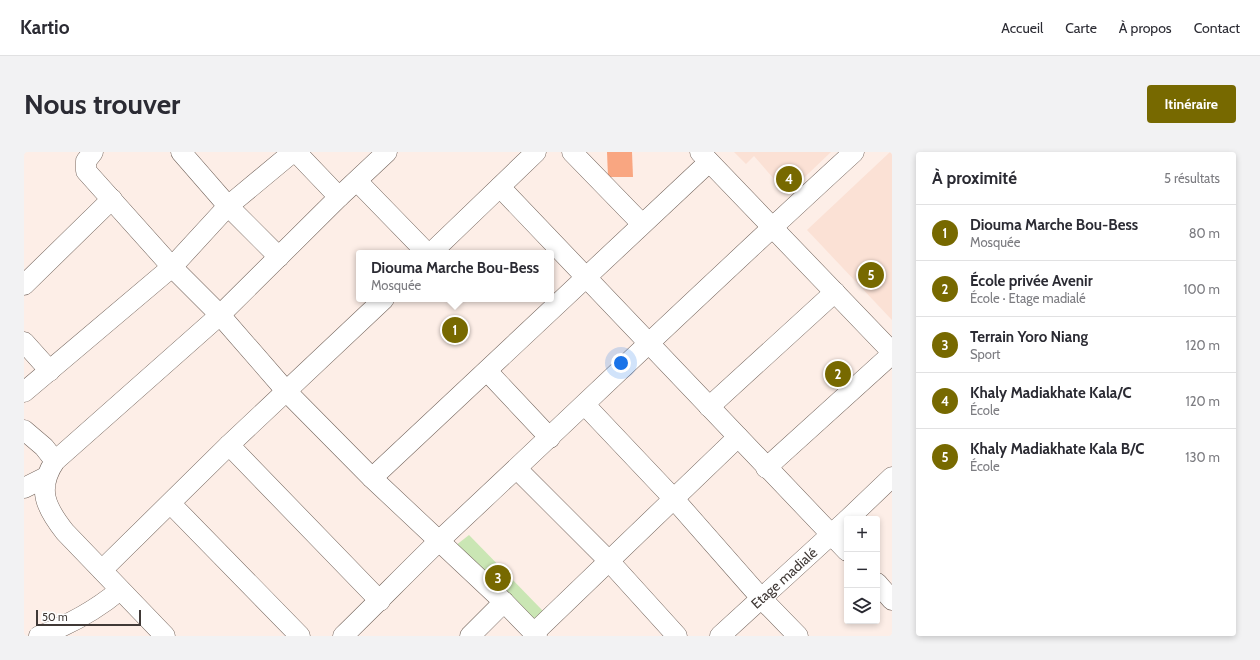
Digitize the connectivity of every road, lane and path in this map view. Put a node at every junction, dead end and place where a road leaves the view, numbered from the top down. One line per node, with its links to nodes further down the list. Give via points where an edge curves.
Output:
1 (93, 152): 13 (street, via 86,161 86,171)
2 (181, 152): 14 (street)
3 (293, 152): 14 (street)
4 (296, 152): 12 (street)
5 (387, 152): 10 (street)
6 (536, 152): 11 (street)
7 (572, 152): 15 (street)
8 (854, 152): 16 (street)
9 (704, 157): 15 (street); 16 (street)
10 (357, 181): 12 (street); 17 (street)
11 (500, 187): 18 (street); 21 (street)
12 (339, 197): 19 (street)
13 (112, 199): 20 (street); 22 (street)
14 (228, 206): 19 (street); 20 (street)
15 (641, 223): 21 (street)
16 (772, 227): 23 (street); 27 (street)
17 (424, 250)
18 (434, 250)
19 (279, 257): 25 (street)
20 (172, 267): 25 (street); 29 (street)
21 (586, 277): 27 (street); 30 (street)
22 (24, 285)
23 (835, 292): 28 (street); 34 (street)
24 (381, 302): 32 (street)
25 (220, 315): 32 (street); 40 (street)
26 (24, 342): 29 (street)
27 (650, 343): 33 (street); 34 (street)
28 (892, 353): 39 (street)
29 (50, 371): 31 (street)
30 (487, 371): 37 (street); 43 (street)
31 (24, 392)
32 (287, 392): 38 (street); 43 (street)
33 (585, 405): 37 (street); 45 (street)
34 (709, 407): 36 (street)
35 (24, 430): 40 (street, via 44,447)
36 (738, 437): 39 (street); 45 (street)
37 (550, 438): 41 (street)
38 (229, 445): 46 (street); 58 (street)
39 (766, 468): 49 (street)
40 (51, 469): 44 (street); 53 (street, via 45,495 47,506 65,532)
41 (518, 469): 50 (street); 52 (street)
42 (892, 477): 47 (street, Etage madialé)
43 (372, 478): 50 (street)
44 (24, 488)
45 (674, 499): 52 (street); 56 (street)
46 (171, 504): 53 (street); 63 (street)
47 (852, 516)
48 (844, 524): 49 (street, Etage madialé)
49 (832, 534): 51 (street); 56 (street, Etage madialé)
50 (440, 540): 58 (street); 59 (street)
51 (844, 548)
52 (609, 561): 60 (street); 66 (street)
53 (102, 570): 55 (street)
54 (880, 586): 57 (street)
55 (120, 590): 61 (street, via 104,604 85,615); 62 (street)
56 (761, 598): 67 (street, Etage madialé); 68 (street)
57 (892, 600)
58 (380, 601): 64 (street)
59 (504, 602): 60 (street); 65 (street)
60 (535, 635)
61 (39, 636)
62 (165, 636)
63 (300, 636)
64 (343, 636)
65 (470, 636)
66 (677, 636)
67 (720, 636)
68 (798, 636)

